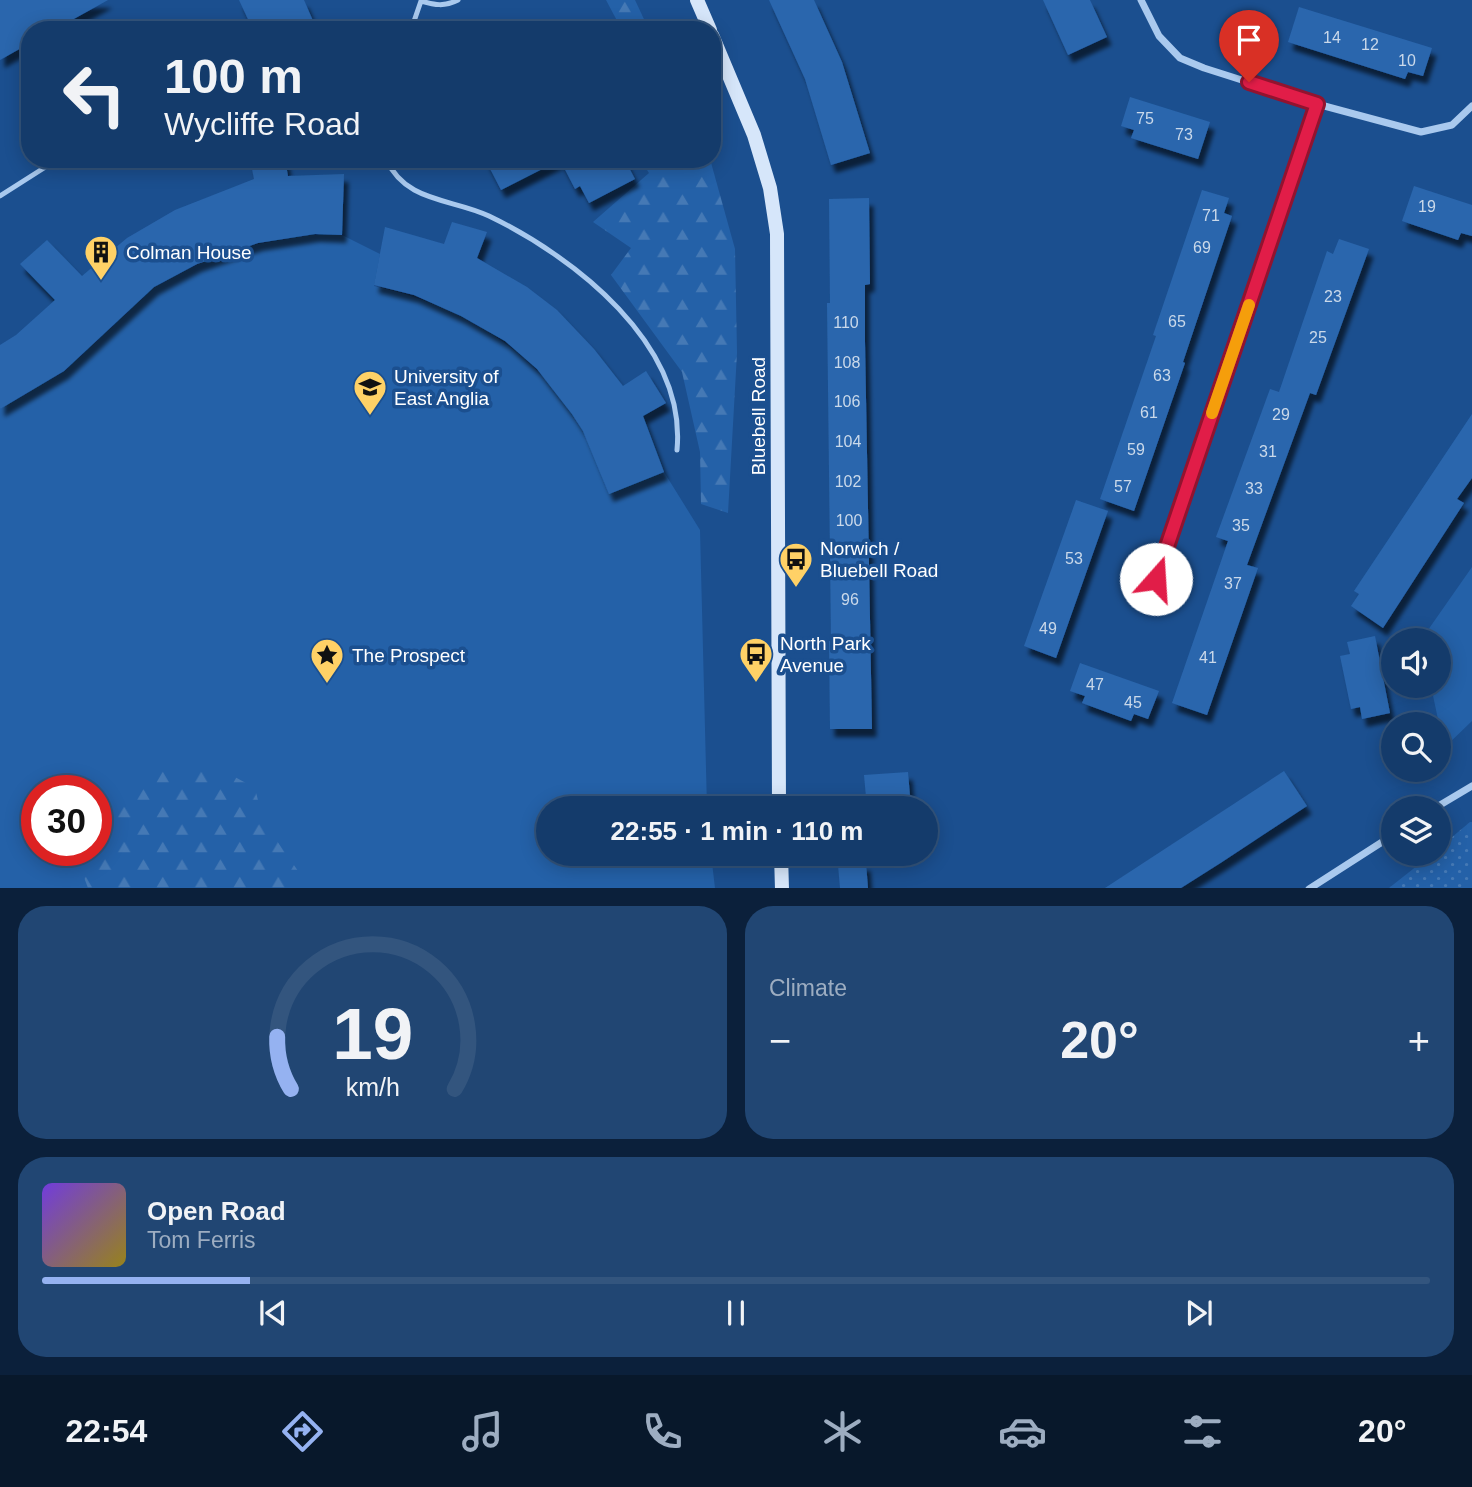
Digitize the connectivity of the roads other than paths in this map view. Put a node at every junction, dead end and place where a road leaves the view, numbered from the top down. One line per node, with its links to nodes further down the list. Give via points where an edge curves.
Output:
1 (421, 0): 2 (lane, via 438,6); 5 (lane)
2 (458, 0)
3 (696, 0): 6 (street)
4 (1141, 0): 8 (street, via 1160,36 1180,58)
5 (414, 21)
6 (706, 21)
7 (721, 56): 16 (street, Bluebell Road, via 754,135 770,188 777,234)
8 (1317, 104): 9 (street, via 1421,132 1452,125); 14 (street)
9 (1472, 106)
10 (44, 168): 12 (lane)
11 (391, 168): 13 (lane, via 405,187 485,214 518,231 567,262 611,300 642,337 666,382 677,413)
12 (0, 195)
13 (677, 450)
14 (1156, 579)
15 (1472, 786): 17 (street)
16 (779, 796)
17 (1451, 798)
18 (1381, 843): 21 (street)
19 (781, 866): 20 (street)
20 (782, 888)
21 (1309, 888)

